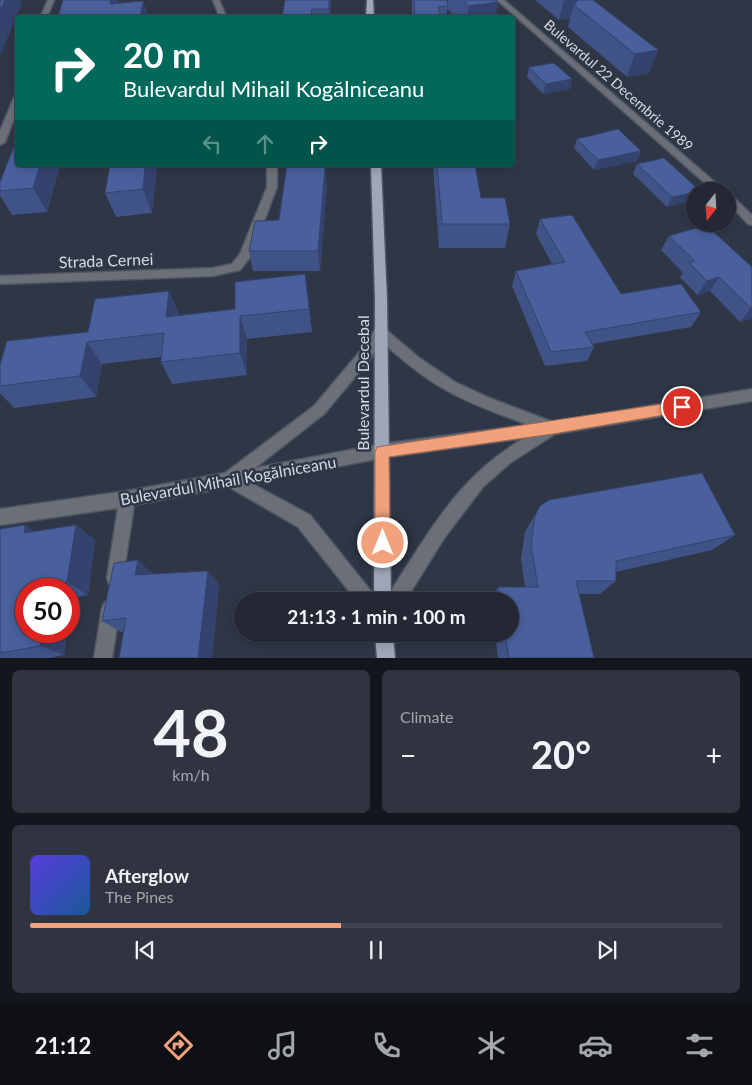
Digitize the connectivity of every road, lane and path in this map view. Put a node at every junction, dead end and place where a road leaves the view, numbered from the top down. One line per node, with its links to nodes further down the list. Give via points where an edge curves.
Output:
1 (50, 0): 5 (street)
2 (216, 0): 6 (street)
3 (370, 0): 7 (main road)
4 (500, 0): 12 (street, Bulevardul 22 Decembrie 1989)
5 (44, 15)
6 (223, 15)
7 (370, 15)
8 (15, 104): 9 (street)
9 (0, 142)
10 (272, 167): 15 (street, Strada Cernei, via 272,187 245,256 236,267 213,272)
11 (376, 167): 16 (main road, Bulevardul Decebal)
12 (710, 182)
13 (736, 206): 14 (street)
14 (752, 221)
15 (0, 280)
16 (380, 332): 18 (street, via 405,355 450,386); 19 (main road, Bulevardul Decebal); 20 (street, via 366,354 319,410)
17 (752, 394): 18 (street, Bulevardul Mihail Kogălniceanu)
18 (553, 428): 19 (street, Bulevardul Mihail Kogălniceanu); 25 (street, via 491,469 460,502)
19 (382, 452): 20 (street, Bulevardul Mihail Kogălniceanu); 24 (main road, Bulevardul Decebal)
20 (229, 479): 21 (street, Bulevardul Mihail Kogălniceanu); 23 (street, via 304,521)
21 (127, 499): 22 (street, Bulevardul Mihail Kogălniceanu); 27 (street)
22 (0, 517)
23 (361, 592)
24 (383, 592)
25 (401, 592)
26 (385, 642): 28 (main road)
27 (103, 658)
28 (386, 658)

